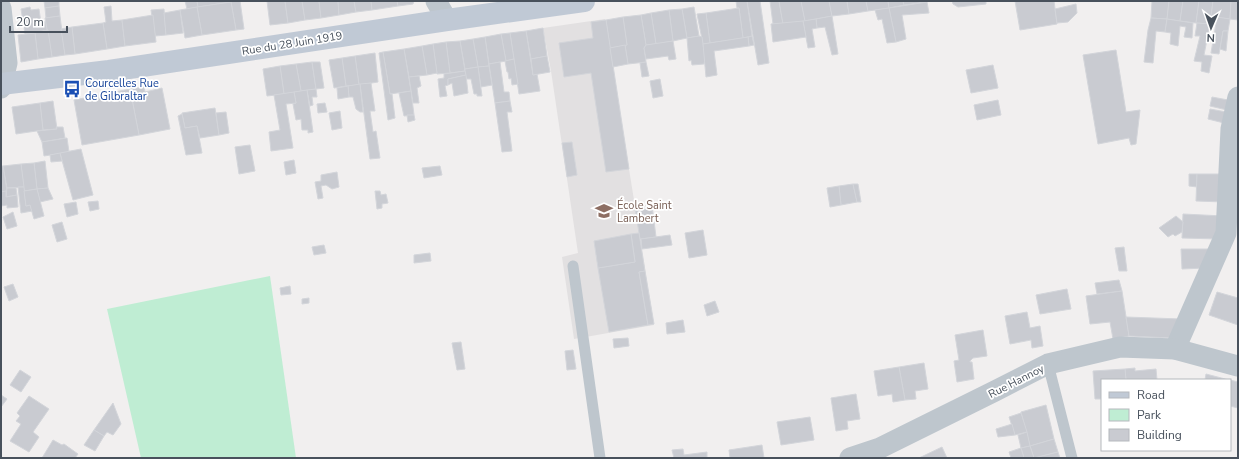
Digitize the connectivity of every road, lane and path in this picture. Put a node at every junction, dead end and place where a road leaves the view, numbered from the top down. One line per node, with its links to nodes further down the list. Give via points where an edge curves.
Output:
1 (436, 1): 4 (street)
2 (584, 1): 4 (main road, Rue du 28 Juin 1919)
3 (1, 8): 5 (street, via 7,63)
4 (447, 20): 5 (main road, Rue du 28 Juin 1919)
5 (1, 85)
6 (1238, 97): 8 (street, via 1231,129 1226,232)
7 (573, 266): 11 (lane)
8 (1175, 349): 9 (street, Rue Hannoy, via 1120,347); 10 (street, Rue Hannoy)
9 (1048, 364): 12 (street, Rue Hannoy, via 880,448); 13 (lane)
10 (1238, 366)
11 (600, 458)
12 (850, 458)
13 (1072, 458)

